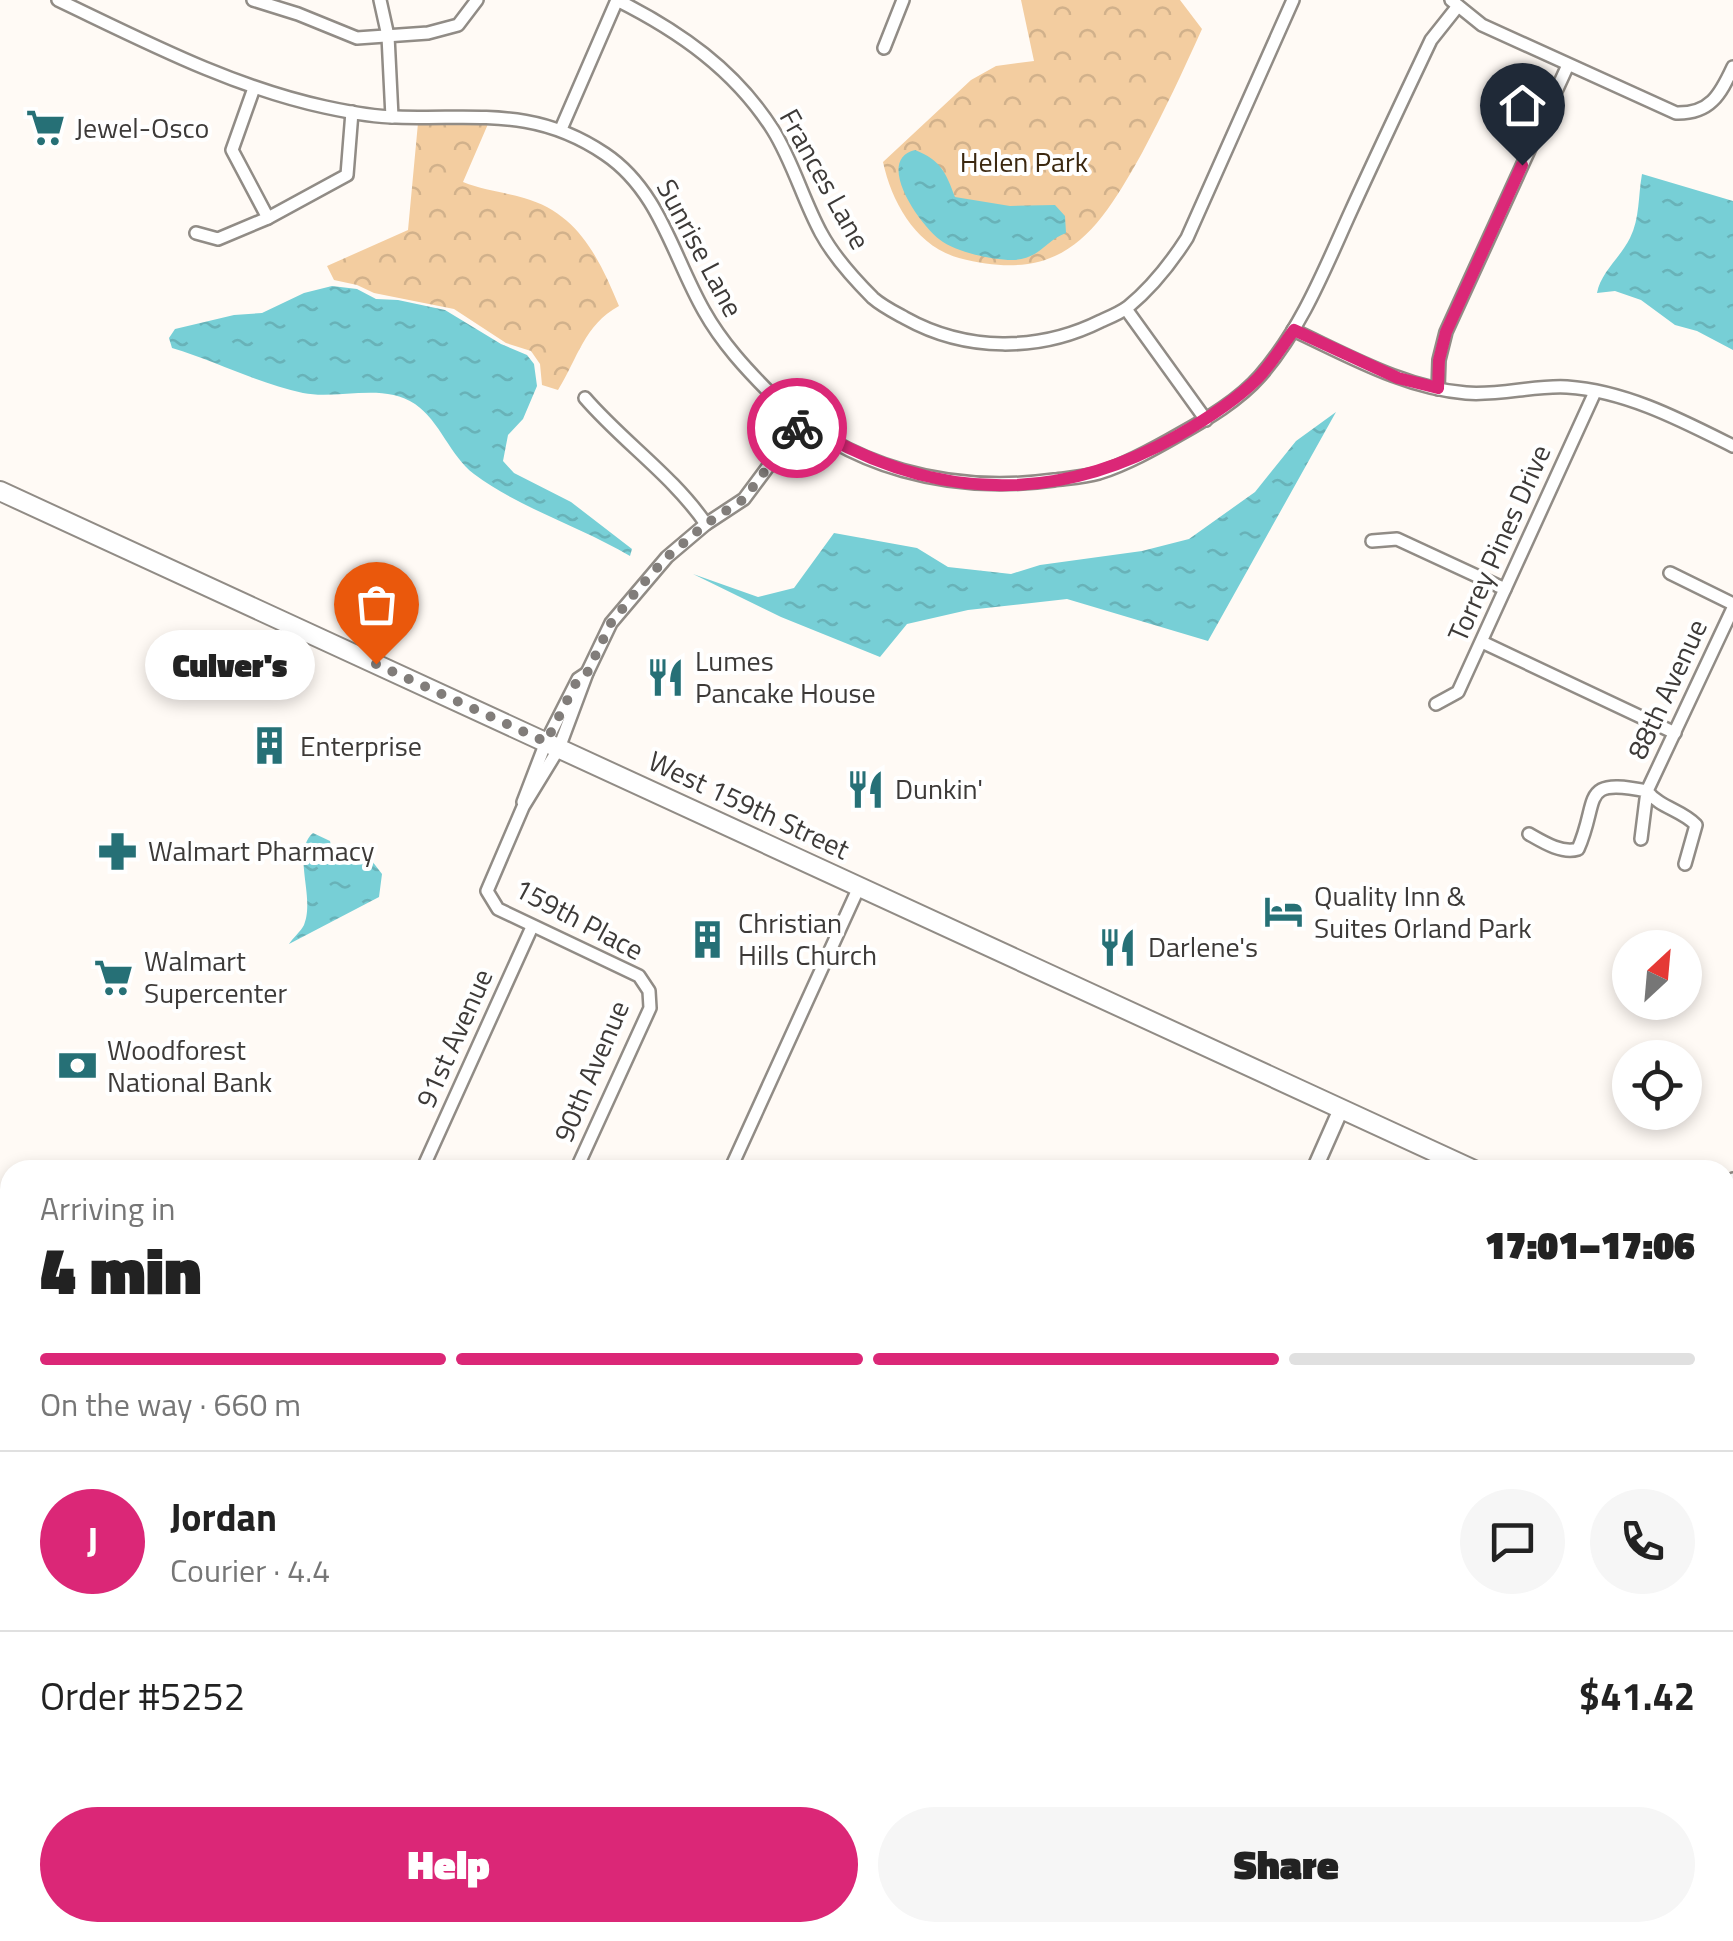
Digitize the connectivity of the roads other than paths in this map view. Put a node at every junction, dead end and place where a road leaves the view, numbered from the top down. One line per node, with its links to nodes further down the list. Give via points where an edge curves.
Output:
1 (58, 0): 13 (street, Sunrise Lane)
2 (252, 0): 9 (street, via 357,38)
3 (380, 0): 9 (street)
4 (477, 0): 9 (street, via 458,25)
5 (617, 0): 16 (street); 19 (street, Frances Lane, via 700,48 740,87 772,129 820,231 876,302 928,330 976,343 1073,335)
6 (902, 0): 10 (street)
7 (1292, 0): 19 (street, Frances Lane, via 1187,238)
8 (1454, 3): 11 (street, via 1482,25); 20 (street, Sunrise Lane)
9 (388, 36): 15 (street)
10 (884, 48)
11 (1568, 65): 12 (street, via 1676,113 1696,114 1725,85); 21 (street, via 1446,332)
12 (1733, 66)
13 (254, 88): 14 (street, Sunrise Lane); 17 (street, via 232,150)
14 (352, 112): 15 (street, Sunrise Lane); 17 (street, via 347,175)
15 (392, 117): 16 (street, Sunrise Lane, via 514,118)
16 (561, 128): 25 (street, Sunrise Lane, via 607,155 643,189 726,346)
17 (268, 218): 18 (street, via 218,239)
18 (196, 233)
19 (1126, 309): 24 (street)
20 (1294, 330): 21 (street, via 1398,378); 24 (street, Sunrise Lane, via 1258,378)
21 (1438, 388): 22 (street, via 1469,394 1565,387)
22 (1595, 392): 26 (street, via 1647,406); 31 (street, Torrey Pines Drive)
23 (584, 398): 28 (street, via 670,479)
24 (1206, 420): 25 (street, Sunrise Lane, via 1096,474 982,485 890,467)
25 (802, 422): 28 (street, via 744,499)
26 (1733, 446)
27 (0, 491): 36 (main road, West 159th Street)
28 (706, 524): 36 (street, via 667,557 611,623)
29 (1372, 542): 31 (street, via 1397,539)
30 (1670, 574): 32 (street)
31 (1505, 589): 33 (street, Torrey Pines Drive)
32 (1733, 606): 35 (street, 88th Avenue)
33 (1482, 642): 34 (street, Torrey Pines Drive, via 1458,692); 35 (street)
34 (1436, 704)
35 (1675, 733): 37 (street, 88th Avenue)
36 (553, 745): 41 (main road, West 159th Street); 42 (street, 159th Place, via 486,891 498,909)
37 (1647, 791): 38 (street, via 1614,784 1600,789 1572,852); 39 (street, 88th Avenue); 40 (street, via 1696,825)
38 (1529, 834)
39 (1641, 839)
40 (1685, 864)
41 (859, 886): 44 (main road, West 159th Street); 47 (street)
42 (532, 927): 43 (street, 159th Place, via 638,976); 45 (street, 91st Avenue)
43 (649, 991): 46 (street, 90th Avenue, via 650,1008)
44 (1341, 1109): 48 (street); 49 (main road, West 159th Street)
45 (427, 1160)
46 (581, 1160)
47 (735, 1160)
48 (1318, 1160)
49 (1452, 1160)

